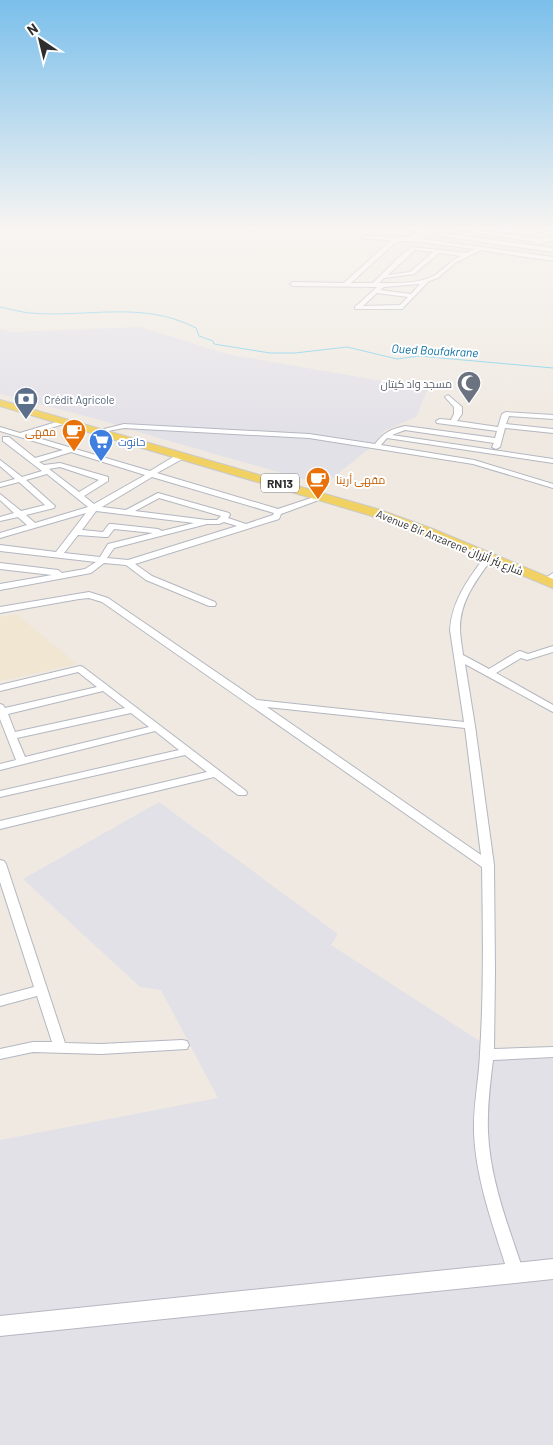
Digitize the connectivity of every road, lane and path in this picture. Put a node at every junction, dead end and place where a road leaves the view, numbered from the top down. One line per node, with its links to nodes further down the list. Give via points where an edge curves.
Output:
1 (368, 295): 2 (street, via 357,308 402,307)
2 (412, 296)
3 (448, 397): 9 (street, via 458,407)
4 (0, 398): 12 (main road, Avenue Bir Anzarene شارع بئر أنزران / RN13)
5 (0, 403): 8 (main road, Avenue Bir Anzarene شارع بئر أنزران / RN13)
6 (553, 417): 10 (street, via 506,414)
7 (440, 421): 9 (street)
8 (66, 422): 14 (street); 21 (main road, Avenue Bir Anzarene شارع بئر أنزران / RN13)
9 (453, 423): 10 (street)
10 (502, 428): 13 (street); 17 (street)
11 (0, 429): 14 (street)
12 (108, 429): 18 (street, via 124,426 286,434); 56 (main road, Avenue Bir Anzarene شارع بئر أنزران / RN13, via 399,514)
13 (553, 431)
14 (20, 435): 16 (street); 19 (street)
15 (385, 436): 17 (street, via 405,428); 18 (street); 20 (street)
16 (3, 439): 22 (street)
17 (498, 441): 20 (street)
18 (377, 446): 25 (street)
19 (71, 450): 22 (street); 27 (street)
20 (493, 452): 23 (street); 25 (street)
21 (181, 456): 27 (street); 33 (main road, Avenue Bir Anzarene شارع بئر أنزران / RN13)
22 (33, 461): 26 (street)
23 (553, 461)
24 (0, 462): 28 (street)
25 (487, 465): 30 (street)
26 (45, 470): 28 (street); 32 (street); 32 (street, via 60,464 105,479)
27 (152, 474): 34 (street); 35 (street)
28 (20, 480): 29 (street); 38 (street, via 50,506)
29 (0, 485)
30 (553, 486)
31 (0, 496): 38 (street)
32 (79, 496): 35 (street)
33 (323, 497): 37 (street); 51 (main road, Avenue Bir Anzarene شارع بئر أنزران / RN13, via 404,522)
34 (236, 499): 37 (street); 39 (street)
35 (94, 508): 36 (street); 42 (street); 44 (street)
36 (127, 512): 39 (street, via 158,495); 41 (street)
37 (278, 512): 43 (street, via 276,517)
38 (19, 513): 40 (street); 42 (street)
39 (225, 517): 41 (street, via 219,522); 43 (street)
40 (0, 519)
41 (207, 522): 45 (street)
42 (33, 526): 47 (street)
43 (247, 527): 53 (street)
44 (76, 532): 46 (street); 50 (street)
45 (166, 532): 46 (street, via 112,526); 48 (street)
46 (104, 535): 48 (street, via 102,539)
47 (0, 536)
48 (111, 546): 52 (street)
49 (0, 548): 50 (street)
50 (58, 555): 52 (street)
51 (489, 557): 56 (main road, Avenue Bir Anzarene شارع بئر أنزران / RN13); 61 (street, via 464,595 454,618)
52 (101, 560): 53 (street); 55 (street, via 88,571)
53 (128, 563): 58 (street, via 149,578)
54 (0, 566): 55 (street)
55 (68, 575): 57 (street)
56 (553, 578)
57 (0, 587)
58 (212, 604)
59 (0, 610): 65 (street, via 79,596 105,600)
60 (553, 649): 62 (street, via 527,657 520,654)
61 (460, 657): 62 (street); 69 (street)
62 (489, 673): 66 (street)
63 (0, 688): 64 (street, via 80,669)
64 (103, 688): 67 (street); 68 (street)
65 (254, 703): 69 (street); 80 (street)
66 (553, 708)
67 (1, 710): 71 (street)
68 (132, 710): 70 (street); 71 (street)
69 (470, 726): 80 (street)
70 (155, 728): 72 (street); 73 (street)
71 (12, 736): 73 (street)
72 (186, 752): 75 (street); 77 (street)
73 (22, 762): 74 (street)
74 (0, 767)
75 (215, 773): 76 (street); 78 (street)
76 (242, 793)
77 (0, 794)
78 (0, 826)
79 (0, 864): 81 (street)
80 (488, 865): 88 (street)
81 (2, 878): 82 (street)
82 (41, 990): 83 (street); 85 (street)
83 (0, 1001)
84 (182, 1045): 85 (street, via 101,1049)
85 (60, 1047): 87 (street, via 33,1047)
86 (553, 1052): 88 (street)
87 (0, 1054)
88 (487, 1055): 90 (street, via 481,1134 487,1176)
89 (553, 1268): 90 (street)
90 (516, 1273): 91 (street)
91 (0, 1326)

